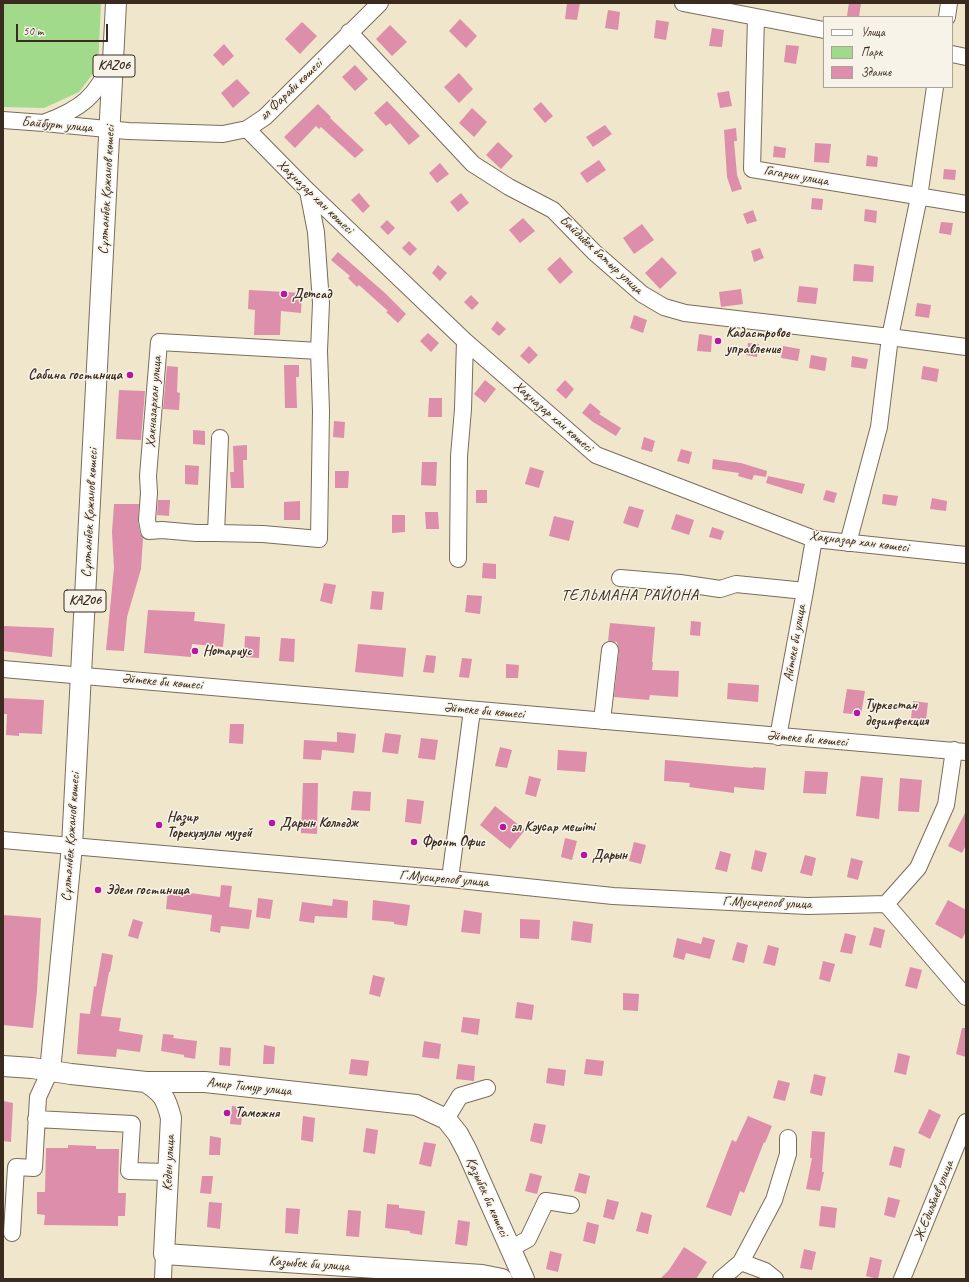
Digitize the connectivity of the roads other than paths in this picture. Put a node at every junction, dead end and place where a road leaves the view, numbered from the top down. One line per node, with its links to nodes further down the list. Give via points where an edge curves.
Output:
1 (116, 3): 9 (main road, Сұлтанбек Қожанов көшесі / KАZ06)
2 (380, 3): 8 (street, әл Фараби көшесі)
3 (683, 3): 6 (street)
4 (949, 3): 5 (street)
5 (947, 16)
6 (756, 17): 7 (street); 18 (street, Гагарин улица, via 752,169)
7 (823, 30)
8 (349, 32): 15 (street, әл Фараби көшесі, via 265,117); 20 (street, Байдибек батыр улица, via 473,164 553,210 594,252 642,294 664,307 685,313)
9 (114, 52): 14 (street, via 105,76 90,97 78,108); 16 (main road, Сұлтанбек Қожанов көшесі / KАZ06)
10 (953, 54): 11 (street)
11 (966, 57)
12 (935, 88): 18 (street)
13 (3, 120): 14 (street, Байбурт улица)
14 (44, 123): 16 (street, Байбурт улица)
15 (247, 129): 16 (street, әл Фараби көшесі, via 222,134); 17 (street, Хақназар хан көшесі)
16 (110, 130): 34 (main road, Сұлтанбек Қожанов көшесі / KАZ06)
17 (308, 191): 21 (street, Хақназар хан көшесі); 23 (street, Хакназархан улица, via 318,257)
18 (919, 197): 19 (street, Гагарин улица); 20 (street)
19 (966, 204)
20 (890, 337): 22 (street, Байдибек батыр улица); 27 (street, via 879,428)
21 (466, 341): 26 (street, Хақназар хан көшесі, via 596,455); 29 (street, via 459,456)
22 (966, 347)
23 (319, 351): 25 (street, Хакназархан улица, via 319,539); 25 (street, Хакназархан улица, via 158,342 148,476 149,531)
24 (220, 438): 25 (street)
25 (216, 533)
26 (814, 539): 27 (street, Хақназар хан көшесі); 31 (street)
27 (848, 543): 28 (street, Хақназар хан көшесі)
28 (966, 555)
29 (458, 558)
30 (620, 578): 31 (street, Айтеке би улица, via 720,589 736,584)
31 (805, 590): 37 (street, Айтеке би улица)
32 (610, 650): 36 (street)
33 (3, 669): 34 (street, Әйтеке би көшесі)
34 (81, 675): 35 (street, Әйтеке би көшесі); 40 (main road, Сұлтанбек Қожанов көшесі / KАZ06)
35 (472, 710): 36 (street, Әйтеке би көшесі); 41 (street)
36 (602, 721): 37 (street, Әйтеке би көшесі)
37 (778, 736): 38 (street, Әйтеке би көшесі)
38 (960, 751): 42 (street, via 946,805 918,868)
39 (3, 840): 40 (street, Г.Мусирепов улица)
40 (72, 846): 41 (street, Г.Мусирепов улица); 45 (main road, Сұлтанбек Қожанов көшесі / KАZ06)
41 (450, 879): 42 (street, Г.Мусирепов улица, via 613,896 807,906)
42 (886, 904): 43 (street)
43 (966, 997)
44 (3, 1066): 45 (main road, Амир Тимур улица)
45 (50, 1071): 46 (main road, Амир Тимур улица); 49 (street, via 38,1097)
46 (146, 1082): 48 (main road, Амир Тимур улица, via 205,1082 416,1105); 52 (main road, Кеден улица, via 159,1090 167,1101 171,1118)
47 (487, 1088): 48 (street, via 460,1096)
48 (446, 1118): 55 (main road, Қазыбек би көшесі, via 467,1151)
49 (36, 1119): 52 (street, via 132,1124 130,1171); 54 (street, via 34,1168 16,1167)
50 (966, 1122): 64 (street, Ж.Едилбаев улица)
51 (788, 1138): 57 (street, via 788,1154 774,1200)
52 (168, 1172): 56 (main road, Кеден улица)
53 (571, 1205): 55 (street, via 546,1201 528,1239)
54 (12, 1233)
55 (510, 1249): 58 (main road, via 507,1261 500,1268); 61 (main road, Қазыбек би көшесі)
56 (164, 1254): 58 (main road, Казыбек би улица); 59 (street)
57 (741, 1262): 62 (street); 63 (street, via 765,1271)
58 (482, 1275): 60 (main road, Казыбек би улица)
59 (163, 1279)
60 (502, 1279)
61 (524, 1279)
62 (721, 1279)
63 (775, 1279)
64 (902, 1279)

